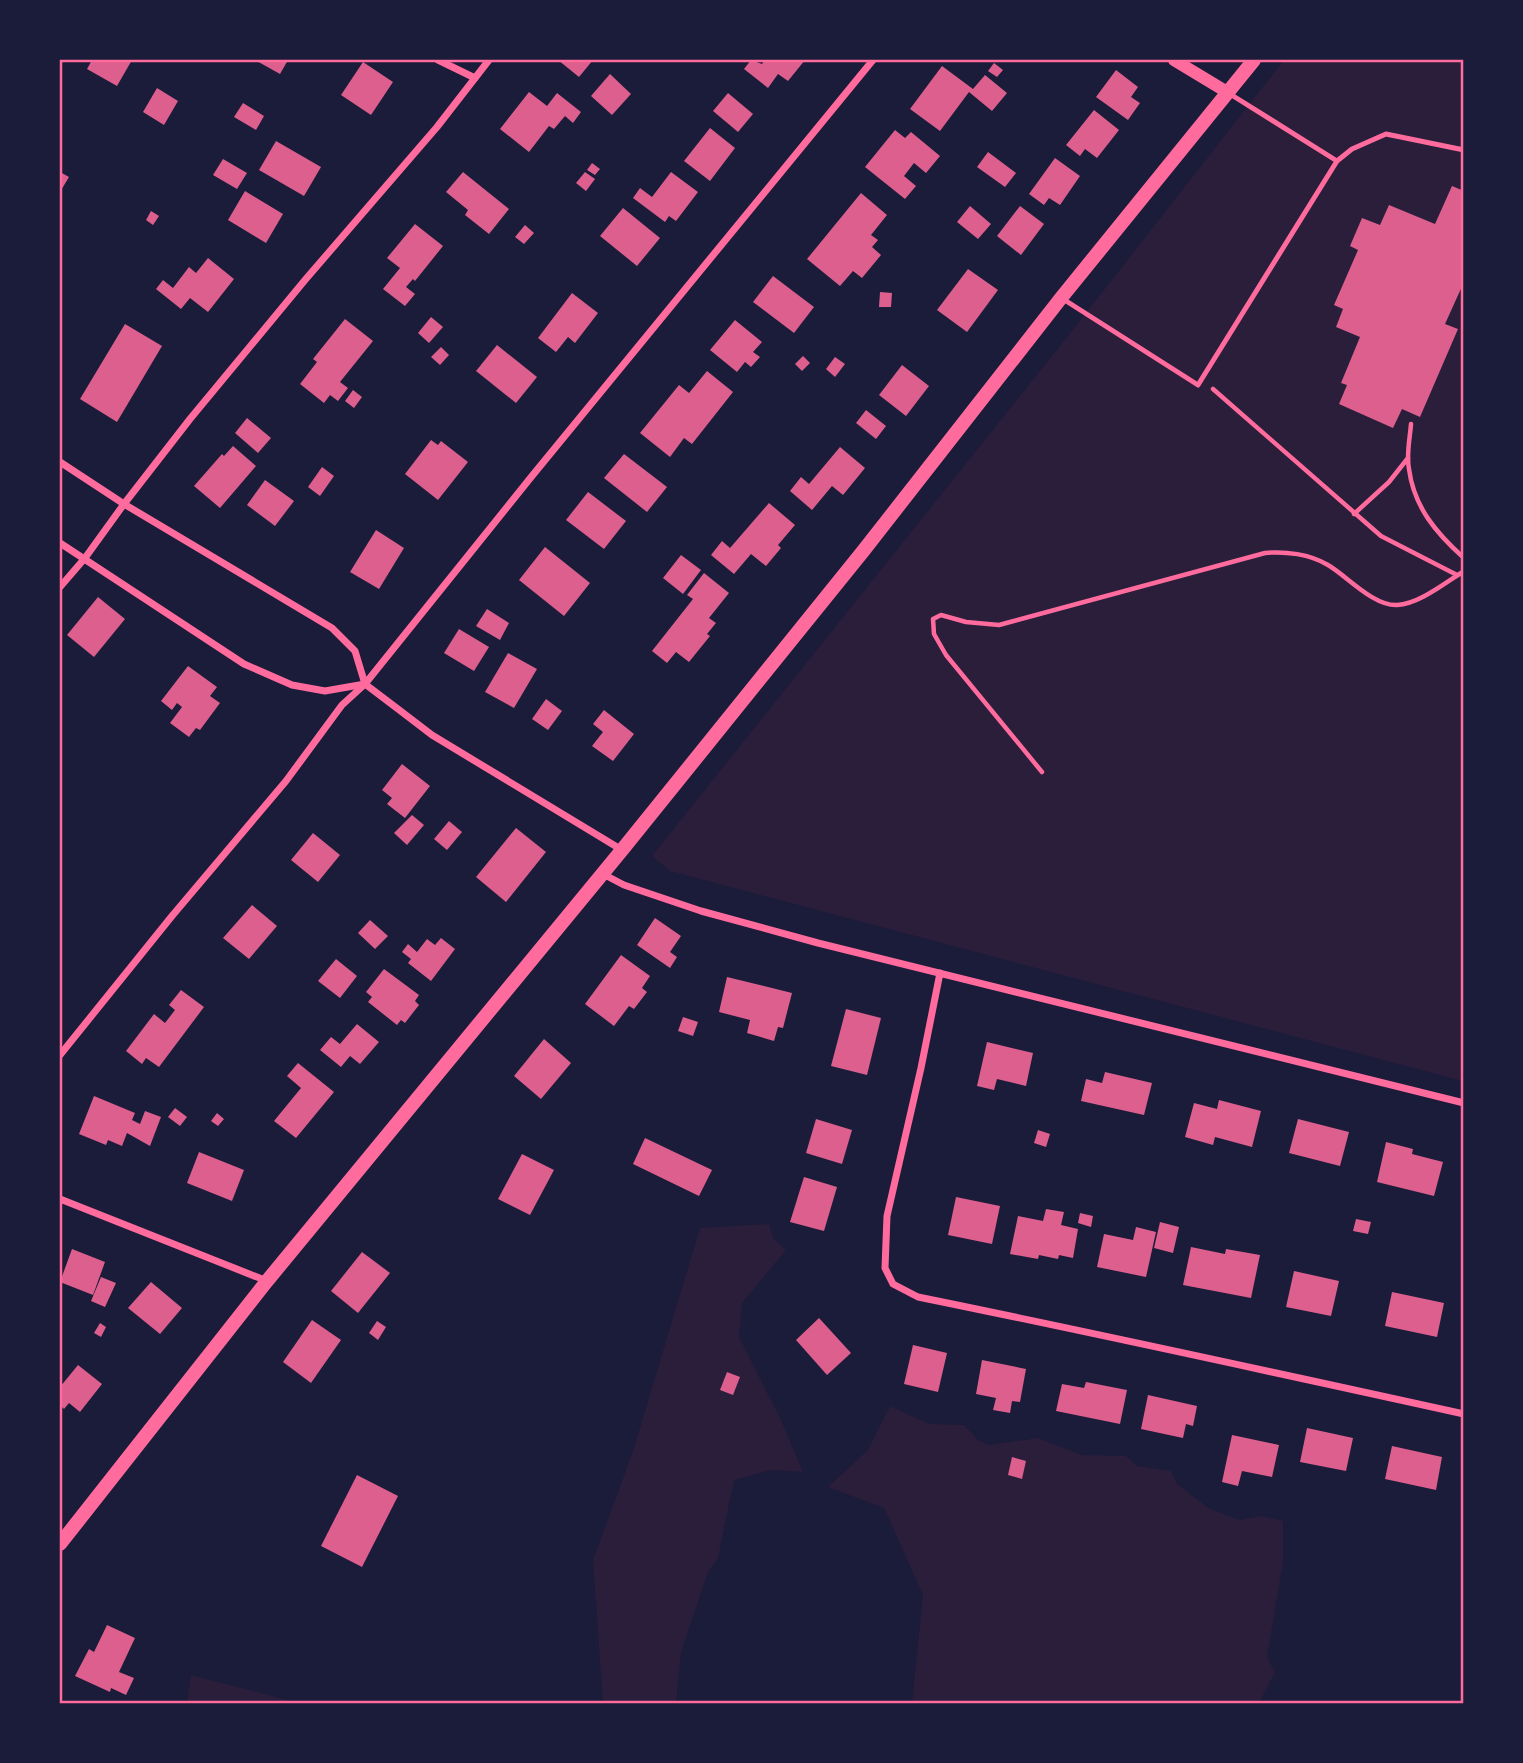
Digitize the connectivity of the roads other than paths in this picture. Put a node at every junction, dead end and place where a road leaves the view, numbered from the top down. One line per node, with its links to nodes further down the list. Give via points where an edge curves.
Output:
1 (438, 60): 6 (street)
2 (489, 60): 6 (street)
3 (873, 60): 16 (street)
4 (1174, 60): 7 (street)
5 (1254, 60): 7 (main road)
6 (475, 78): 12 (street)
7 (1227, 92): 9 (lane); 10 (main road)
8 (1464, 150): 9 (lane, via 1387,134)
9 (1337, 161): 10 (lane, via 1198,385)
10 (1061, 298): 17 (main road)
11 (60, 462): 12 (street)
12 (124, 504): 14 (street); 16 (street, via 332,628 355,651)
13 (60, 543): 14 (street)
14 (85, 558): 15 (street); 16 (street, via 244,664 292,685 325,691)
15 (60, 587)
16 (365, 684): 17 (street, via 432,735); 20 (street, via 342,705)
17 (622, 850): 18 (main road)
18 (603, 874): 19 (street, via 701,911); 23 (main road)
19 (940, 973): 21 (street); 24 (street, via 887,1216 884,1268 893,1284 918,1297)
20 (60, 1055)
21 (1464, 1103)
22 (60, 1199): 23 (street)
23 (267, 1281): 25 (main road)
24 (1464, 1414)
25 (60, 1544)

